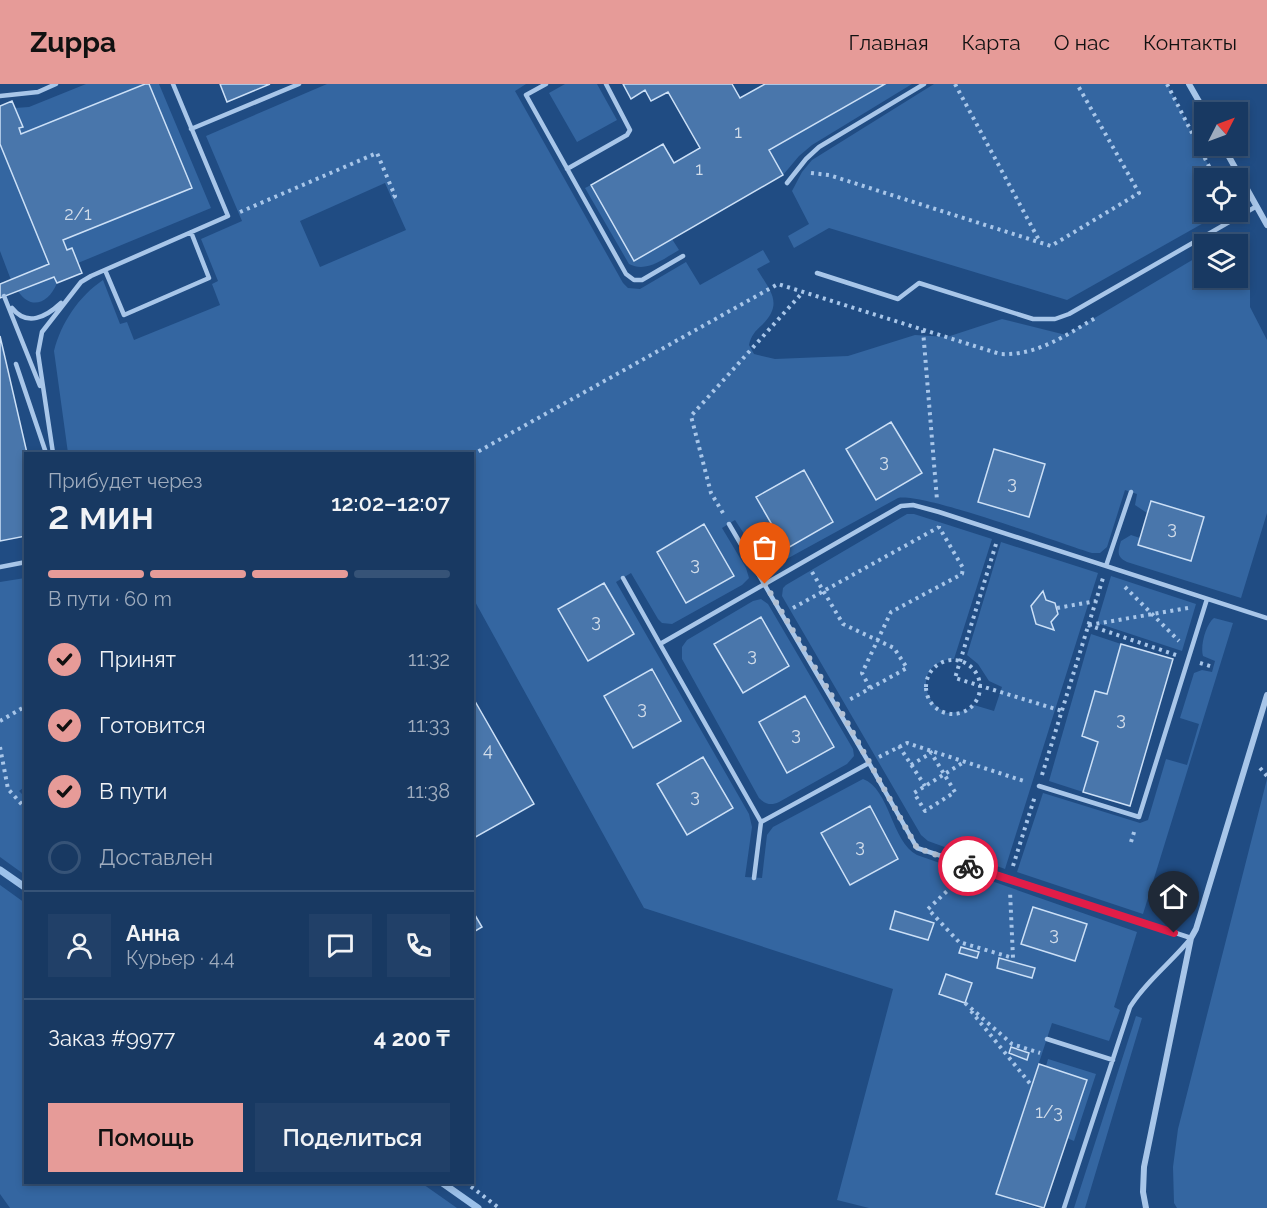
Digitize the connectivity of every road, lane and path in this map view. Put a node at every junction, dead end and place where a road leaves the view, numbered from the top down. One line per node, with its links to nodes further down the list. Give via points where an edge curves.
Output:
1 (56, 84): 11 (lane, via 38,92)
2 (173, 84): 13 (lane)
3 (298, 84): 13 (lane)
4 (546, 84): 16 (lane, via 526,95)
5 (606, 84): 16 (lane, via 630,130)
6 (924, 84): 17 (lane, via 819,147)
7 (955, 84): 24 (path)
8 (1077, 84): 24 (path, via 1139,193 1052,246)
9 (1167, 84): 15 (path)
10 (1189, 84): 12 (street)
11 (0, 96)
12 (1199, 102)
13 (191, 129): 21 (lane)
14 (1229, 156): 20 (street)
15 (1210, 168)
16 (567, 169): 25 (lane, via 626,274 634,280 642,280)
17 (795, 171): 18 (lane); 24 (path, via 829,175)
18 (787, 183)
19 (392, 198): 21 (path, via 395,196 377,153)
20 (1257, 206): 22 (street); 27 (lane, via 1054,319 1033,319 919,283 898,299)
21 (228, 216): 23 (lane)
22 (1267, 225)
23 (191, 232): 26 (lane); 26 (lane, via 209,278 199,283 124,315)
24 (1041, 242)
25 (683, 256)
26 (105, 270): 29 (lane, via 81,282)
27 (817, 273)
28 (778, 284): 36 (path)
29 (72, 292): 33 (lane, via 38,341); 33 (lane, via 52,311 35,319 20,316 6,299)
30 (802, 292): 39 (path, via 691,416 711,493)
31 (923, 330): 38 (path)
32 (16, 364): 34 (lane)
33 (43, 394): 35 (lane)
34 (46, 452)
35 (53, 452)
36 (474, 454)
37 (1131, 492): 44 (lane)
38 (939, 512): 40 (path); 41 (lane); 42 (lane, via 913,504 901,506)
39 (729, 524): 47 (lane)
40 (939, 527): 48 (path); 57 (path, via 963,568 962,574 891,612)
41 (1000, 531): 44 (lane); 61 (path)
42 (806, 561): 47 (lane); 48 (path)
43 (24, 562): 45 (lane)
44 (1106, 566): 49 (lane); 50 (path); 54 (path)
45 (0, 567)
46 (623, 578): 58 (lane)
47 (765, 584): 53 (lane); 58 (lane)
48 (822, 591): 53 (path); 57 (path, via 843,624)
49 (1207, 599): 51 (lane); 55 (lane)
50 (1096, 601): 52 (path); 56 (path)
51 (1205, 606): 54 (path); 59 (lane)
52 (1057, 608)
53 (783, 613): 66 (lane)
54 (1151, 613): 56 (path); 59 (path)
55 (1267, 618)
56 (1088, 625): 60 (path); 68 (path)
57 (876, 640): 64 (path, via 862,673); 64 (path, via 894,648 907,668)
58 (660, 644): 80 (lane)
59 (1190, 652): 60 (lane)
60 (1188, 659): 62 (path); 78 (lane, via 1139,817)
61 (960, 660): 63 (path, via 973,668); 63 (path, via 955,678); 63 (path, via 949,659 932,669 926,686 932,704 947,714 966,711 979,697)
62 (1213, 667)
63 (980, 685): 68 (path)
64 (870, 688): 66 (path)
65 (1267, 695): 84 (street)
66 (838, 706): 74 (lane)
67 (24, 707): 69 (path)
68 (1062, 711): 78 (path)
69 (0, 721)
70 (899, 746): 72 (path, via 907,742); 74 (path); 75 (path)
71 (0, 747): 79 (path, via 8,789)
72 (930, 752): 73 (path); 75 (path); 76 (path)
73 (965, 762): 76 (path); 78 (path)
74 (868, 763): 80 (lane); 81 (lane, via 917,848)
75 (911, 765): 77 (path)
76 (944, 775): 77 (path); 77 (path, via 956,792 925,811 914,793)
77 (925, 786)
78 (1039, 786): 83 (path)
79 (24, 807)
80 (761, 822): 82 (lane)
81 (972, 867): 83 (lane); 83 (path, via 928,909 959,942 1013,958)
82 (754, 878)
83 (1008, 880): 84 (lane)
84 (1191, 939): 87 (lane, via 1137,995); 92 (street, via 1144,1167)
85 (1047, 1038): 87 (lane)
86 (1043, 1054): 88 (path, via 1012,1044 965,1003)
87 (1113, 1060): 91 (lane)
88 (1032, 1086)
89 (468, 1184): 90 (path)
90 (499, 1208)
91 (1064, 1208)
92 (1146, 1208)

